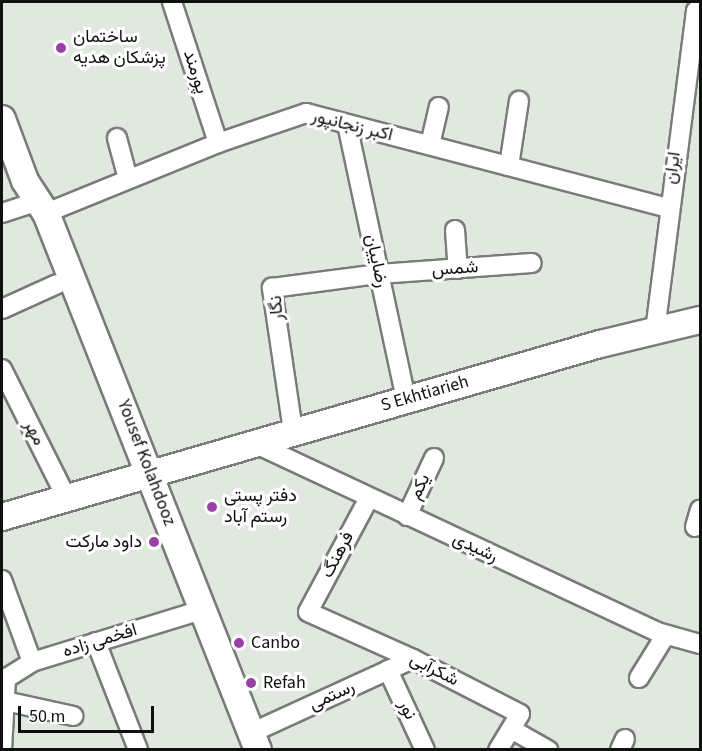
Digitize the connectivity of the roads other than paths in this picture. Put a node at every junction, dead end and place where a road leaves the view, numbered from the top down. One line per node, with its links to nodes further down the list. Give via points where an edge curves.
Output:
1 (172, 2): 8 (street, پورمند)
2 (700, 11): 13 (street, ایران, via 696,11)
3 (519, 101): 10 (street)
4 (439, 107): 9 (street)
5 (2, 119): 12 (main road, Yousef Kolahdooz)
6 (347, 124): 8 (street, اکبر زنجانپور, via 306,113); 9 (street, اکبر زنجانپور); 18 (street, رضاییان)
7 (117, 138): 11 (street)
8 (218, 144): 11 (street, اکبر زنجانپور)
9 (430, 146): 10 (street, اکبر زنجانپور)
10 (509, 166): 13 (street, اکبر زنجانپور)
11 (128, 179): 12 (street, اکبر زنجانپور)
12 (34, 199): 14 (street, اکبر زنجانپور); 19 (main road, Yousef Kolahdooz); 28 (main road, Yousef Kolahdooz)
13 (668, 208): 22 (street, ایران)
14 (2, 213)
15 (455, 230): 17 (street)
16 (532, 263): 17 (street, شمس)
17 (458, 269): 18 (street, شمس)
18 (379, 274): 24 (street, رضاییان); 25 (street, نگار, via 272,288)
19 (57, 284): 20 (street); 28 (main road, Yousef Kolahdooz)
20 (2, 309)
21 (700, 320): 22 (main road, S Ekhtiarieh)
22 (655, 331): 24 (main road, S Ekhtiarieh)
23 (2, 369): 29 (street, مهر)
24 (406, 399): 25 (main road, S Ekhtiarieh)
25 (293, 431): 26 (main road, S Ekhtiarieh)
26 (252, 442): 28 (main road, S Ekhtiarieh); 30 (street, رشیدی)
27 (434, 458): 31 (street, یکم)
28 (143, 476): 29 (main road, S Ekhtiarieh); 34 (main road, Yousef Kolahdooz)
29 (66, 498): 32 (main road, S Ekhtiarieh)
30 (369, 498): 31 (street, رشیدی); 35 (street, فرهنگ)
31 (407, 516): 36 (street, رشیدی)
32 (2, 517)
33 (2, 580): 40 (street)
34 (197, 611): 38 (street, افخمی زاده); 47 (main road, Yousef Kolahdooz)
35 (308, 612): 39 (street, شکرآبی)
36 (665, 636): 37 (street, رشیدی); 42 (street)
37 (699, 639)
38 (96, 642): 40 (street, افخمی زاده); 49 (street)
39 (413, 659): 41 (street, رستمی); 46 (street, شکرآبی, via 520,714)
40 (32, 662): 43 (street, افخمی زاده)
41 (388, 670): 47 (street, رستمی); 50 (street, نور)
42 (639, 678)
43 (4, 679): 44 (street)
44 (5, 701): 45 (street); 48 (street)
45 (73, 716)
46 (511, 729): 51 (street); 52 (street)
47 (252, 744)
48 (2, 750)
49 (138, 750)
50 (425, 750)
51 (498, 750)
52 (548, 750)

